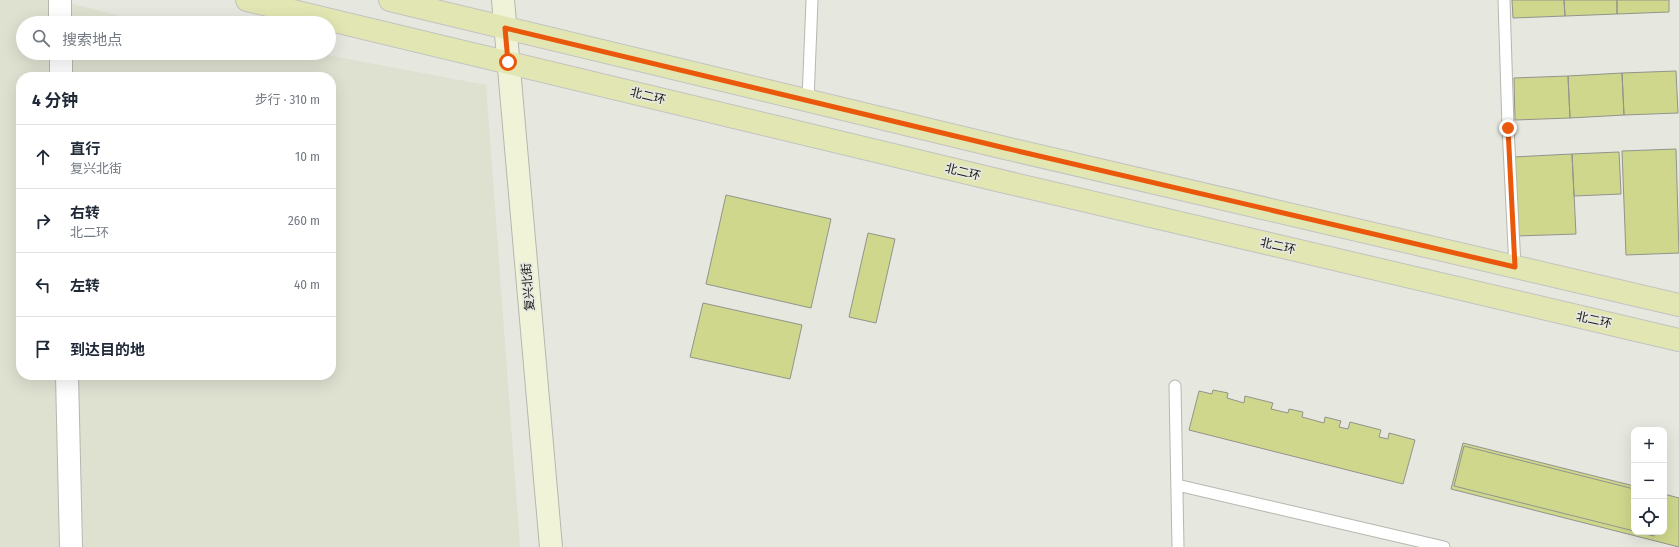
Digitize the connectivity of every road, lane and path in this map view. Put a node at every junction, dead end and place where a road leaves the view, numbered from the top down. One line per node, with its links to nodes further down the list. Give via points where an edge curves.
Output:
1 (60, 0): 7 (street)
2 (247, 0): 8 (main road, 北二环)
3 (390, 0): 10 (main road)
4 (503, 0): 10 (main road, 复兴北街)
5 (812, 0): 14 (lane)
6 (1504, 0): 15 (lane)
7 (60, 16)
8 (314, 16)
9 (336, 21): 12 (main road, 北二环)
10 (505, 28): 12 (main road, 复兴北街); 14 (main road)
11 (61, 60): 13 (street)
12 (508, 62): 17 (main road, 北二环); 22 (main road, 复兴北街)
13 (61, 72)
14 (808, 100): 15 (main road)
15 (1515, 267): 16 (main road)
16 (1679, 305)
17 (1679, 340)
18 (67, 380): 21 (street)
19 (1175, 386): 20 (lane)
20 (1177, 485): 23 (lane); 24 (lane)
21 (71, 547)
22 (551, 547)
23 (1178, 547)
24 (1444, 547)

